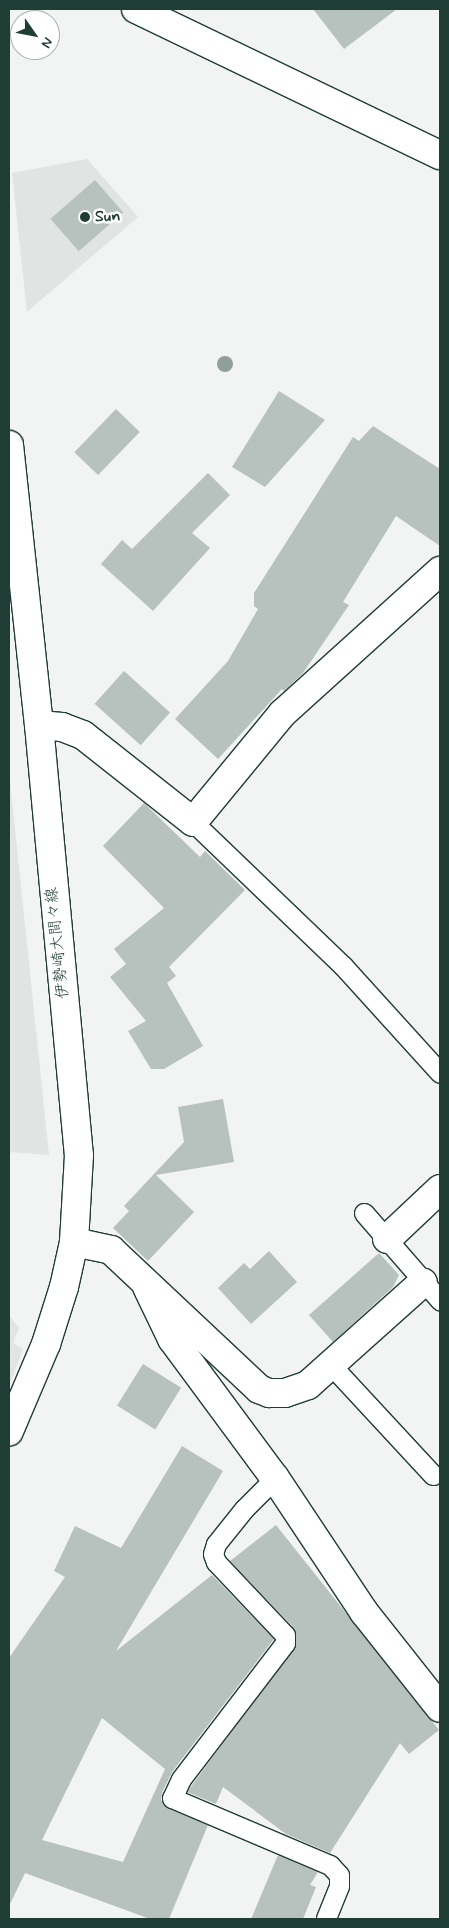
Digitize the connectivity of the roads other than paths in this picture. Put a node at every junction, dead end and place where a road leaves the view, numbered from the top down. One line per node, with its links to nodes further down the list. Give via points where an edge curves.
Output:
1 (136, 9): 2 (street)
2 (440, 155)
3 (9, 445): 5 (street, 伊勢崎大間々線)
4 (440, 570): 6 (street, via 283,712)
5 (39, 725): 6 (street, via 62,727 83,736); 11 (street, 伊勢崎大間々線, via 50,868 77,1109 79,1155)
6 (193, 822): 7 (lane, via 343,966)
7 (440, 1073)
8 (440, 1189): 10 (street)
9 (364, 1213): 10 (lane)
10 (387, 1239): 13 (lane)
11 (74, 1242): 12 (street, via 111,1250); 15 (street, 伊勢崎大間々線, via 56,1317)
12 (147, 1287): 14 (street, via 259,1389 286,1393 308,1385); 17 (street, via 172,1339)
13 (432, 1291): 14 (street)
14 (330, 1365): 16 (lane)
15 (9, 1431)
16 (433, 1475)
17 (276, 1478): 18 (street, via 339,1577); 19 (lane, via 244,1509 216,1544 212,1554 284,1636 285,1643 181,1779 172,1798 330,1865 339,1875 340,1886)
18 (440, 1708)
19 (326, 1919)

